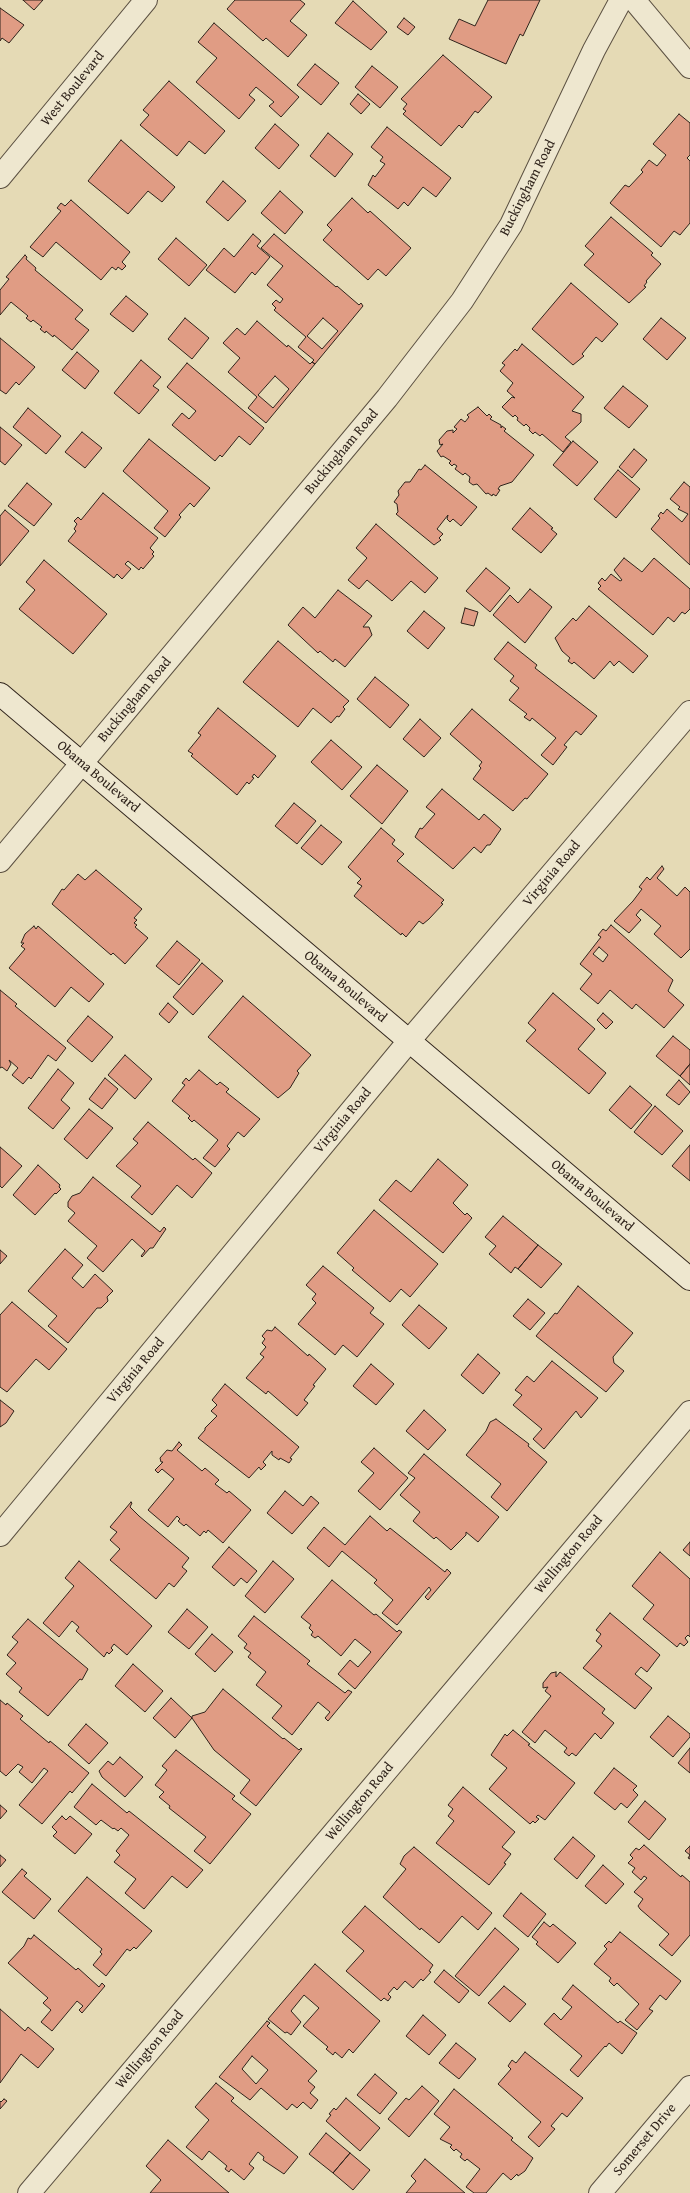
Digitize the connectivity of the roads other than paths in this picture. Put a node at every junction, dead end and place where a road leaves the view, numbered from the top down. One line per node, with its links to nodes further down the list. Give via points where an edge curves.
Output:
1 (146, 0): 5 (street, West Boulevard)
2 (621, 0): 8 (street, Buckingham Road, via 599,40 511,225 462,301 387,398)
3 (634, 0): 4 (street)
4 (690, 67)
5 (0, 177)
6 (0, 694): 8 (street, Obama Boulevard)
7 (690, 712): 10 (street, Virginia Road)
8 (82, 763): 9 (street, Buckingham Road); 10 (street, Obama Boulevard)
9 (0, 861)
10 (409, 1041): 11 (street, Obama Boulevard); 13 (street, Virginia Road)
11 (690, 1279)
12 (690, 1412): 15 (street, Wellington Road)
13 (0, 1535)
14 (690, 2086): 16 (street, Somerset Drive)
15 (29, 2193)
16 (600, 2193)

